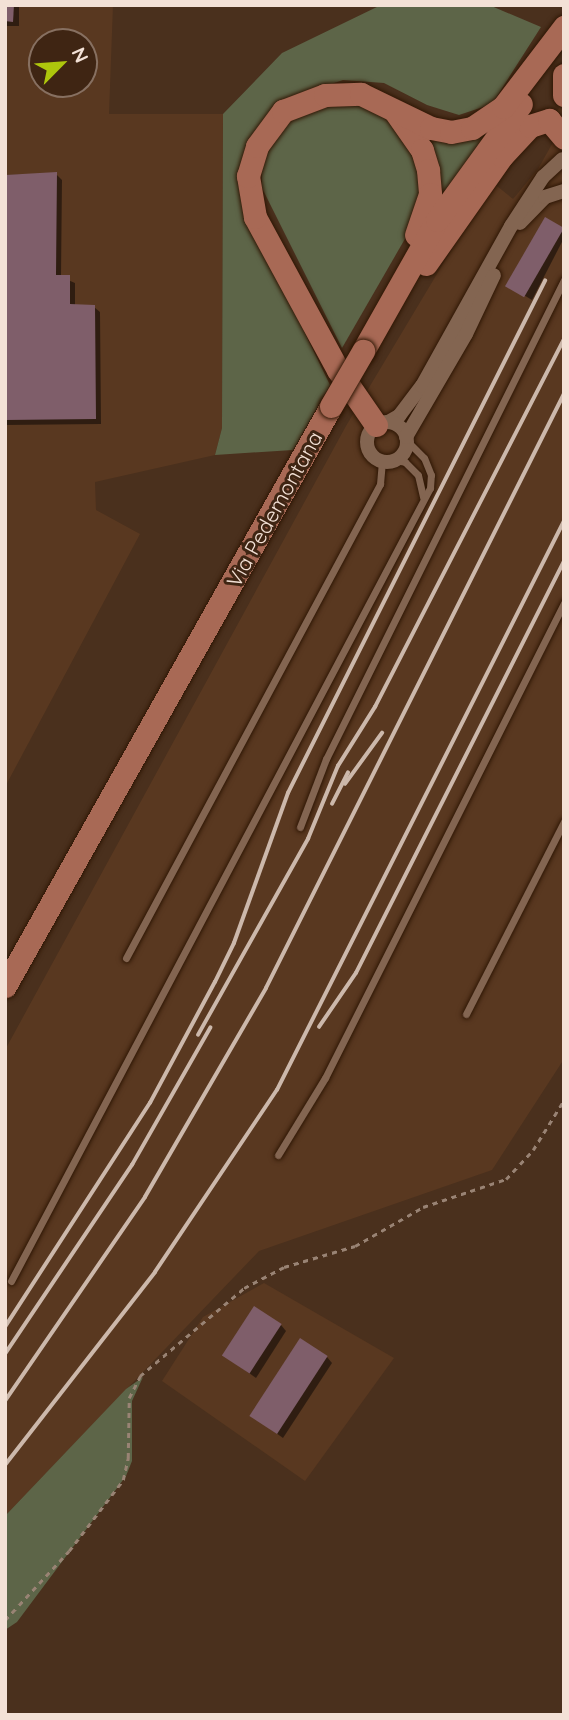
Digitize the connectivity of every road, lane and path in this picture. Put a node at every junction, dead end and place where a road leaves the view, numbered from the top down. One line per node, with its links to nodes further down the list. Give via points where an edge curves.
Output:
1 (564, 27): 5 (main road, via 503,107 472,128 451,132 431,128)
2 (564, 45): 9 (main road, Via Pedemontana, via 437,220)
3 (564, 75): 4 (main road)
4 (564, 95)
5 (389, 105): 9 (main road, via 422,150 430,194); 11 (main road, via 361,94 304,99 283,111 257,146 248,176 255,217 267,242 338,370)
6 (563, 154): 10 (main road, via 557,125 540,120 502,156); 11 (street, via 511,226 422,386 399,416)
7 (564, 191): 12 (street, via 545,197 516,227 466,334)
8 (564, 280): 17 (lane, via 326,759)
9 (377, 325): 10 (main road, Via Pedemontana)
10 (363, 351): 19 (main road, Via Pedemontana, bridge)
11 (382, 424): 12 (street, via 401,427); 13 (street, via 367,442 372,454)
12 (406, 439): 13 (street, via 404,451); 14 (lane, via 424,458 431,475)
13 (389, 460): 14 (lane, via 418,475); 18 (lane)
14 (423, 499): 23 (lane)
15 (564, 603): 22 (lane, via 325,1079)
16 (564, 822): 20 (lane)
17 (300, 827)
18 (126, 958)
19 (5, 986)
20 (466, 1014)
21 (564, 1100): 24 (path, via 533,1150 506,1179 423,1208 355,1246 284,1267 244,1287 140,1377 130,1398 123,1480 69,1551)
22 (278, 1155)
23 (10, 1281)
24 (5, 1620)

